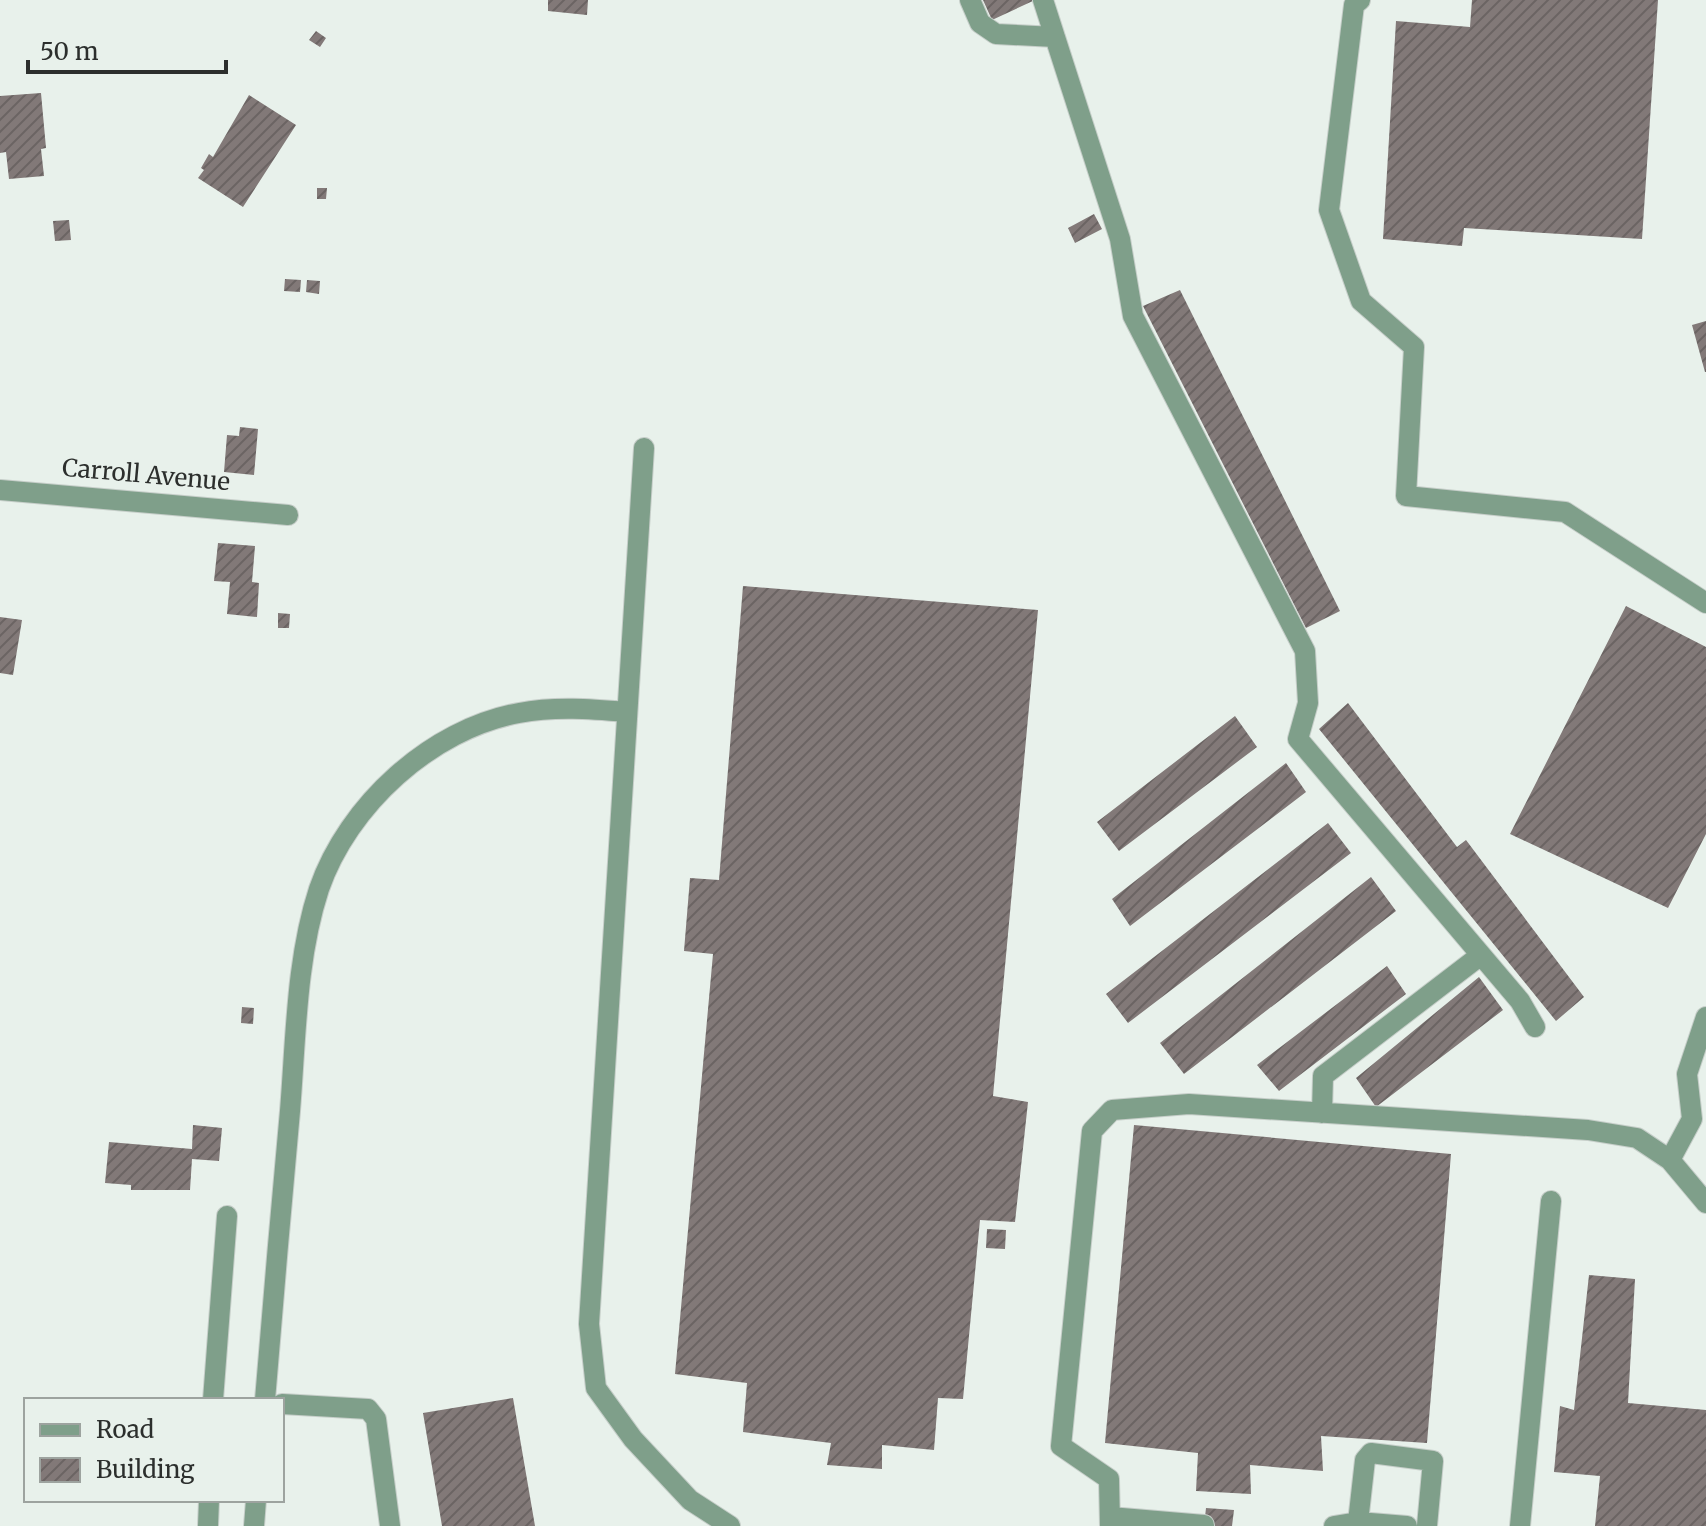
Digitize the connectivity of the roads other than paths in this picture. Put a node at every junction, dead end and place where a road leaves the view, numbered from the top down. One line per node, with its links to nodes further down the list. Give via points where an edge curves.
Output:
1 (970, 0): 4 (lane, via 980,23 996,34)
2 (1043, 0): 4 (lane)
3 (1360, 0): 8 (lane, via 1354,5 1329,210 1361,301 1414,347 1406,496 1565,512)
4 (1055, 37): 10 (lane, via 1120,239 1133,316 1305,651 1308,703 1298,739)
5 (644, 448): 9 (lane)
6 (0, 490): 7 (lane, Carroll Avenue)
7 (288, 515)
8 (1706, 603)
9 (627, 712): 19 (lane, via 578,708 518,713 455,733 397,773 355,823 320,888 303,962); 29 (lane, via 589,1324 596,1388 633,1439 690,1500)
10 (1481, 955): 12 (lane); 13 (lane, via 1323,1076)
11 (1706, 1017): 14 (lane, via 1687,1074 1692,1119)
12 (1535, 1027)
13 (1322, 1113): 14 (lane, via 1588,1130 1637,1138); 23 (lane, via 1189,1104 1112,1110 1092,1131 1061,1446 1109,1479)
14 (1670, 1160): 16 (lane)
15 (1551, 1201): 33 (lane)
16 (1706, 1203)
17 (227, 1216): 18 (lane)
18 (213, 1398)
19 (265, 1398)
20 (284, 1404): 28 (lane, via 368,1409 376,1419)
21 (209, 1502): 26 (lane)
22 (256, 1502): 27 (lane)
23 (1110, 1522): 25 (lane)
24 (1358, 1522): 30 (lane); 31 (lane); 32 (lane, via 1365,1460 1371,1453 1433,1461)
25 (1204, 1525)
26 (208, 1526)
27 (254, 1526)
28 (390, 1526)
29 (730, 1526)
30 (1334, 1526)
31 (1407, 1526)
32 (1427, 1526)
33 (1520, 1526)

